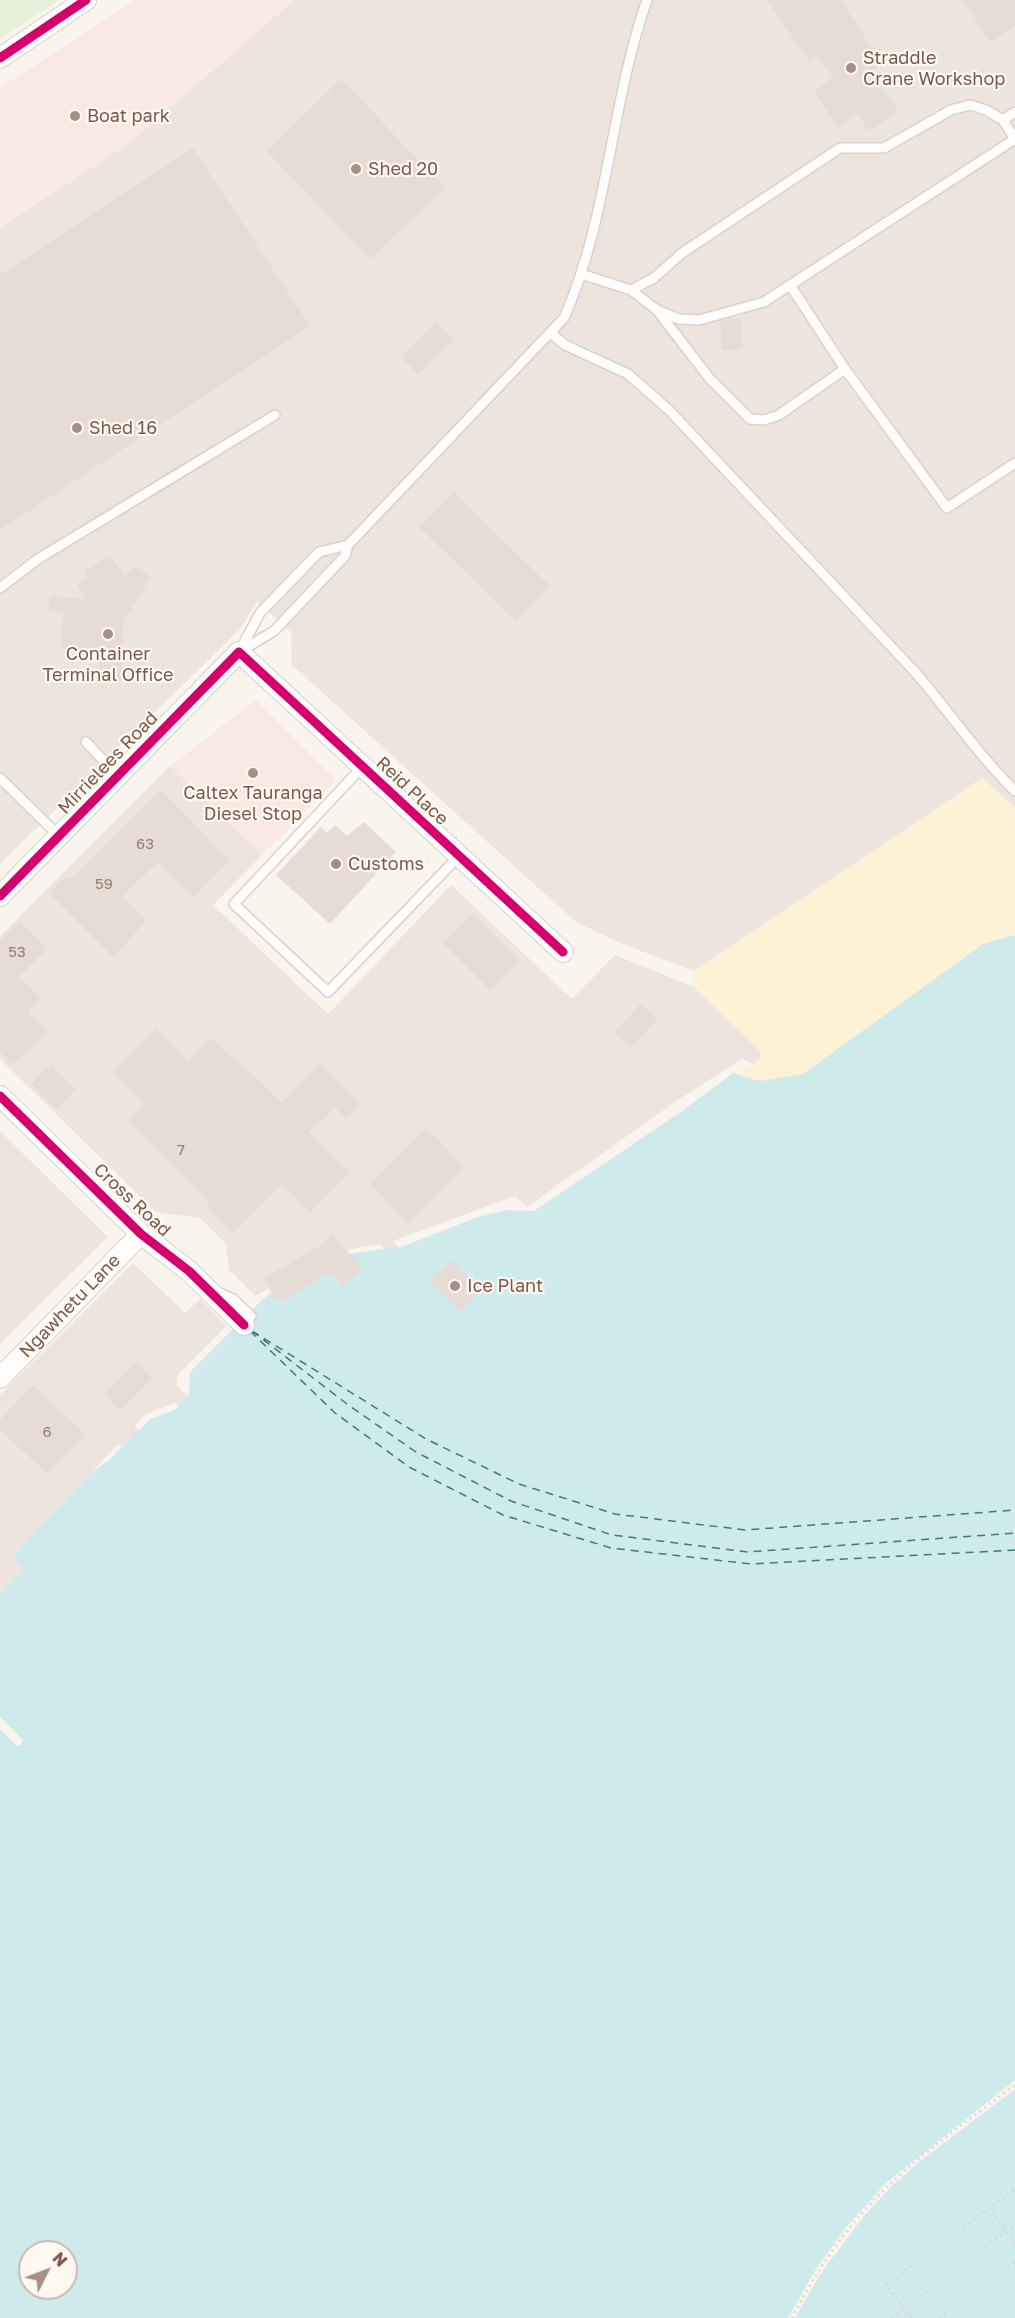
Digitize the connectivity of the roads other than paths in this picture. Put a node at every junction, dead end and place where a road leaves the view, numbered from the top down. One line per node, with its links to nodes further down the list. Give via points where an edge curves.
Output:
1 (86, 0): 3 (street)
2 (647, 0): 7 (lane, via 623,84)
3 (0, 58)
4 (1015, 112): 5 (lane)
5 (1003, 120): 6 (lane); 9 (lane, via 970,105 951,110 884,148 840,148)
6 (1015, 139): 8 (lane)
7 (581, 274): 9 (lane); 11 (lane, via 564,318)
8 (790, 285): 10 (lane, via 764,302 699,320 679,319); 12 (lane)
9 (631, 290): 10 (lane)
10 (657, 310): 12 (lane, via 710,379 750,418 779,416)
11 (552, 333): 15 (lane); 22 (lane, via 565,345 628,374 669,410 915,672)
12 (845, 369): 14 (lane, via 947,508)
13 (275, 415): 16 (lane, via 38,559)
14 (1015, 463)
15 (348, 545): 17 (lane, via 345,556 274,631); 17 (lane, via 319,552 260,613)
16 (0, 588)
17 (239, 652): 19 (street, Reid Place); 20 (street, Mirrielees Road)
18 (86, 742): 20 (lane)
19 (362, 767): 24 (street, Reid Place); 24 (lane, via 234,904 327,992)
20 (118, 776): 23 (street, Mirrielees Road)
21 (0, 778): 23 (lane)
22 (1015, 791)
23 (59, 836): 25 (street, Mirrielees Road)
24 (459, 856): 26 (street, Reid Place)
25 (0, 896)
26 (563, 952)
27 (0, 1096): 28 (street, Cross Road)
28 (141, 1234): 29 (street, Cross Road); 30 (street, Ngawhetu Lane)
29 (248, 1321)
30 (0, 1378)

